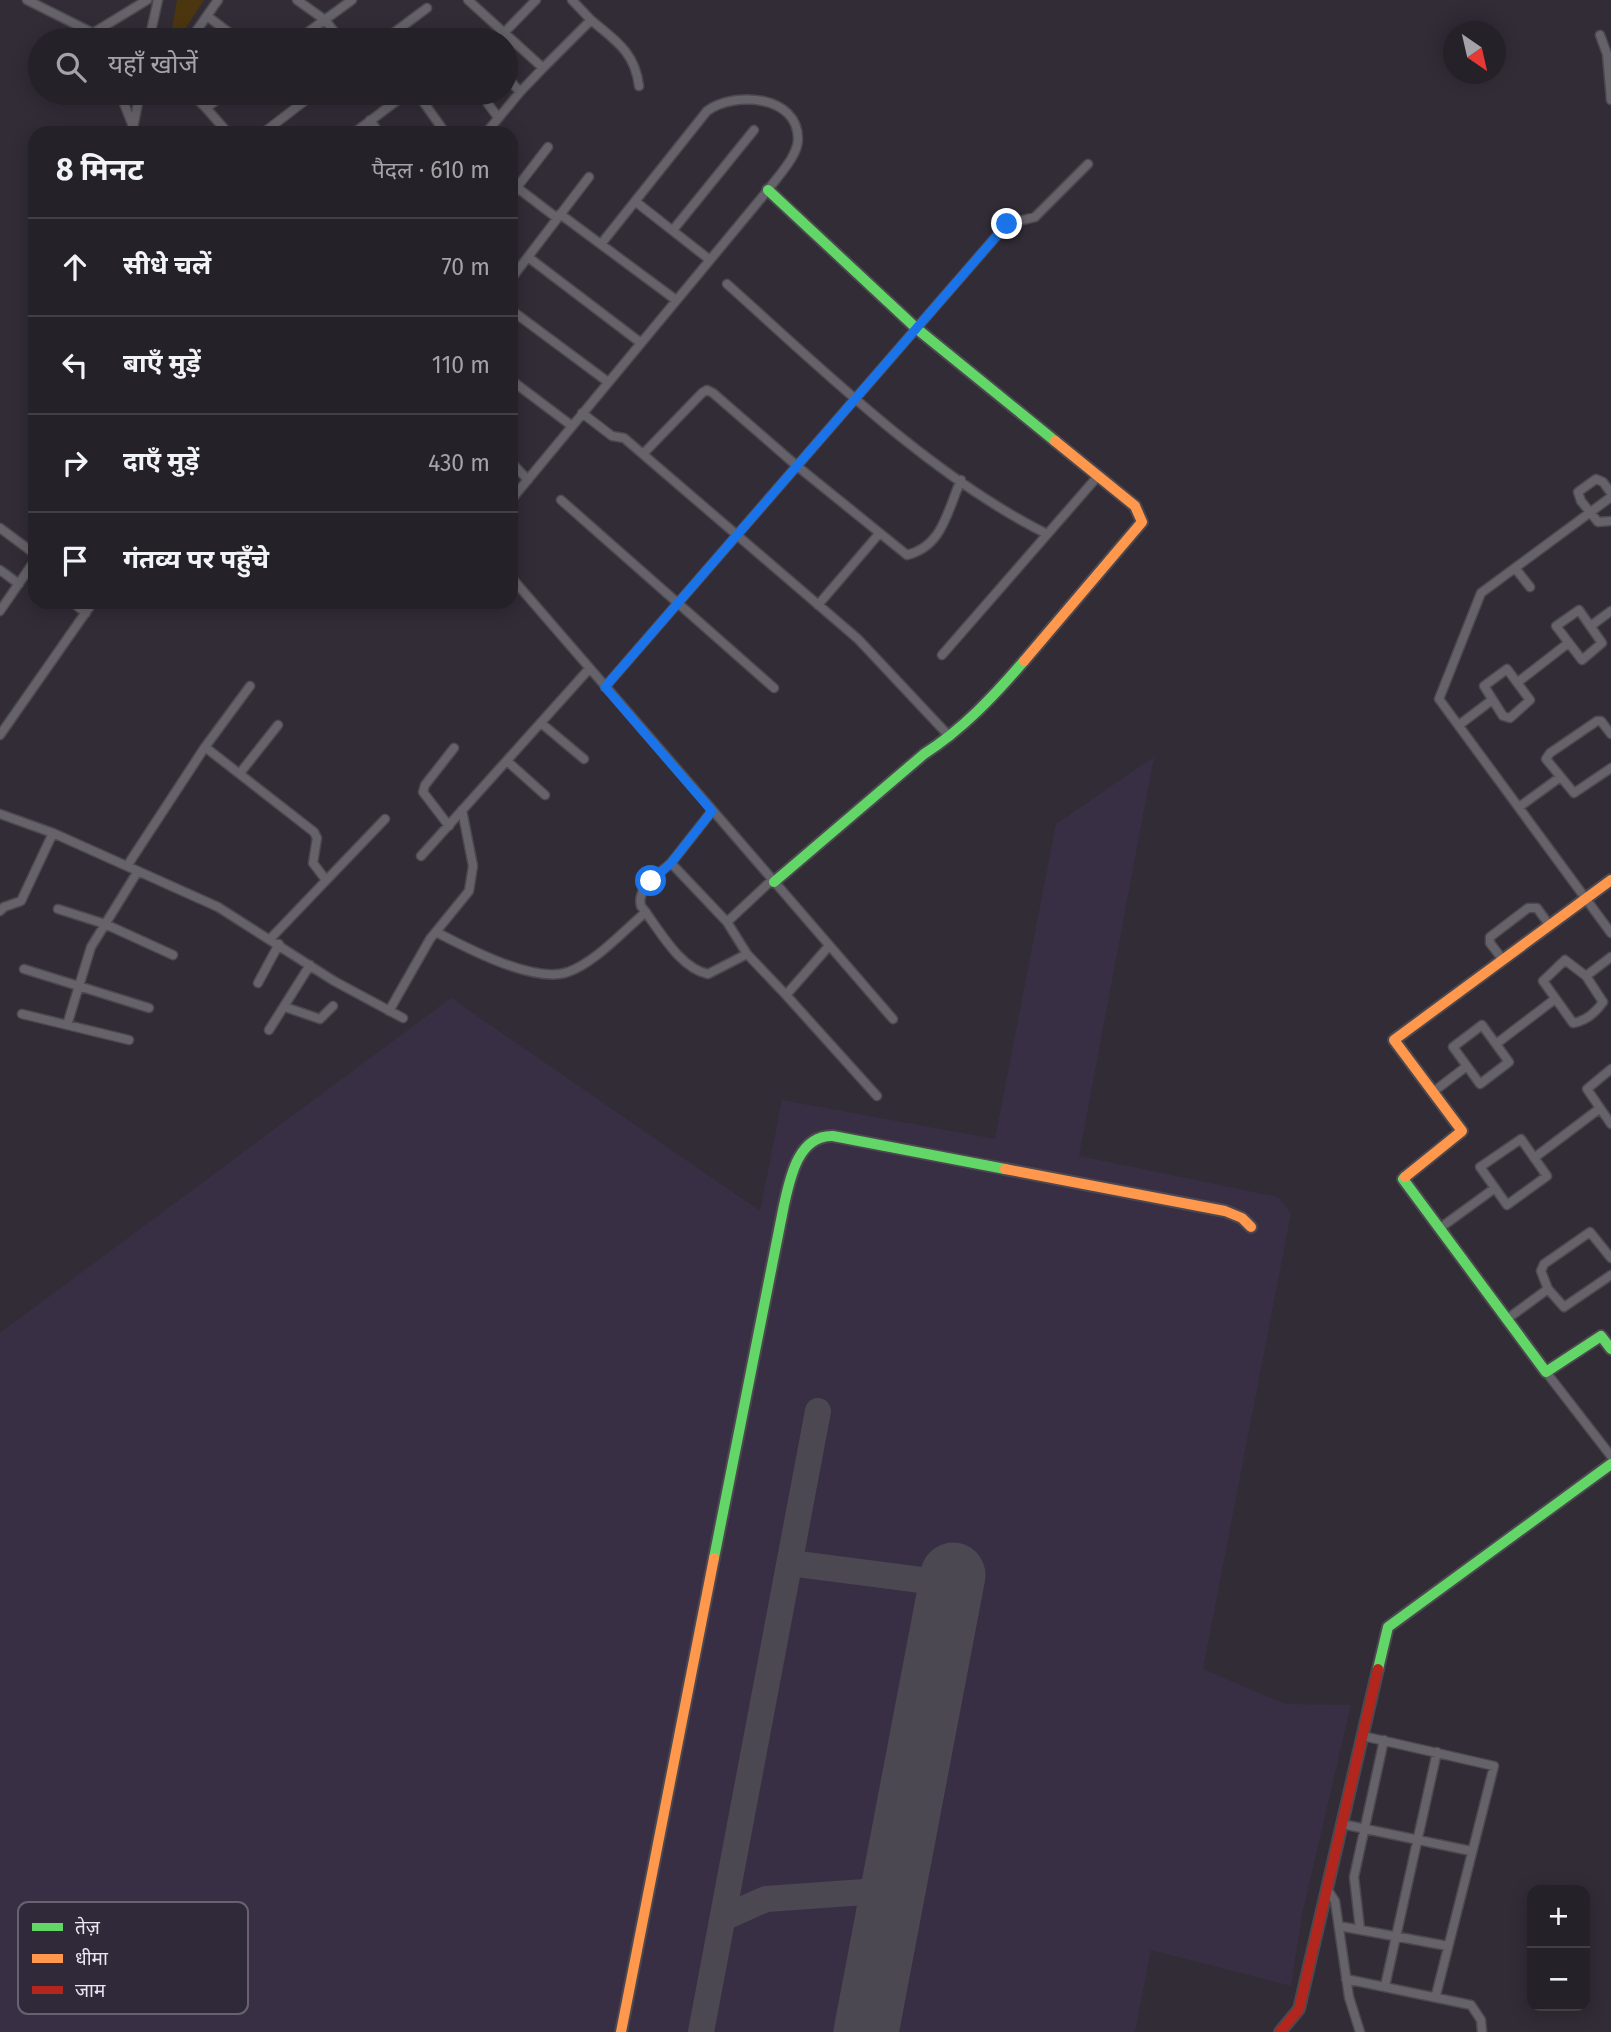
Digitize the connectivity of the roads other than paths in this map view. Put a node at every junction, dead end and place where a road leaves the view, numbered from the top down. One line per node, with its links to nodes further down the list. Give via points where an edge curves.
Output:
1 (27, 0): 14 (street)
2 (147, 0): 15 (street)
3 (158, 0): 16 (street)
4 (218, 0): 11 (street)
5 (297, 0): 12 (street)
6 (352, 0): 12 (street)
7 (468, 0): 22 (street)
8 (536, 0): 23 (street)
9 (572, 0): 13 (street)
10 (427, 8): 21 (street)
11 (207, 16): 17 (street); 18 (street)
12 (325, 20): 19 (street); 20 (street)
13 (591, 20): 26 (street); 27 (street, via 627,50)
14 (78, 28)
15 (107, 28)
16 (152, 28)
17 (198, 28)
18 (223, 28)
19 (314, 28)
20 (331, 28)
21 (400, 28)
22 (493, 28)
23 (510, 28)
24 (1600, 35): 30 (street)
25 (518, 50): 26 (street)
26 (543, 68): 29 (street)
27 (639, 86)
28 (518, 90): 29 (street)
29 (520, 92)
30 (1611, 100)
31 (124, 105): 42 (street)
32 (137, 105): 43 (street)
33 (209, 105): 39 (street)
34 (299, 105): 45 (street)
35 (388, 105): 41 (street)
36 (425, 105): 48 (street)
37 (489, 105): 40 (street)
38 (508, 105): 40 (street)
39 (206, 107): 44 (street)
40 (498, 116): 49 (street)
41 (370, 120): 46 (street); 47 (street)
42 (131, 126)
43 (133, 126)
44 (222, 126)
45 (272, 126)
46 (363, 126)
47 (374, 126)
48 (440, 126)
49 (491, 126)
50 (754, 130): 59 (street)
51 (548, 147): 54 (street)
52 (1088, 164): 67 (street, via 1035,217 1007,224)
53 (589, 177): 58 (street)
54 (518, 181)
55 (518, 188): 58 (street)
56 (768, 190): 57 (street, via 796,150 796,124 786,110 752,98 733,99 706,111); 62 (street); 67 (street)
57 (636, 202): 59 (street); 60 (street)
58 (559, 216): 60 (street); 61 (street)
59 (673, 230): 62 (street)
60 (601, 244): 65 (street)
61 (528, 257): 63 (street); 68 (street)
62 (710, 260): 65 (street)
63 (518, 269)
64 (727, 284): 71 (street)
65 (676, 300): 68 (street)
66 (518, 315): 69 (street)
67 (916, 328): 71 (street); 77 (street)
68 (641, 343): 69 (street)
69 (608, 382): 72 (street)
70 (518, 385): 73 (street)
71 (855, 398): 75 (street); 79 (street)
72 (582, 414): 73 (street); 74 (street)
73 (572, 426): 78 (street)
74 (643, 454): 75 (street, via 707,390); 88 (street)
75 (797, 466): 86 (street); 88 (street)
76 (518, 470): 78 (street)
77 (1098, 476): 87 (street); 117 (street, via 1135,506 1142,522 1005,683)
78 (528, 480): 80 (street)
79 (961, 480): 86 (street, via 942,529 921,552 907,555); 87 (street, via 1017,519)
80 (518, 492)
81 (1611, 495): 83 (street); 83 (street, via 1599,480 1584,486 1578,496)
82 (561, 500): 96 (street)
83 (1590, 513): 84 (street, via 1603,524); 90 (street)
84 (1611, 521)
85 (0, 528): 89 (street)
86 (878, 534): 97 (street)
87 (1048, 534): 105 (street)
88 (737, 536): 96 (street); 97 (street)
89 (28, 549)
90 (1516, 568): 95 (street); 114 (street, via 1481,593 1439,699)
91 (0, 570): 93 (street)
92 (28, 575): 93 (street)
93 (19, 584): 100 (street)
94 (518, 585): 106 (street)
95 (1530, 587)
96 (678, 604): 109 (street); 110 (street)
97 (818, 605): 117 (street, via 859,639)
98 (81, 609): 102 (street)
99 (89, 609): 102 (street)
100 (0, 611)
101 (1611, 611): 103 (street)
102 (86, 613): 116 (street)
103 (1592, 625): 104 (street, via 1579,610 1558,623); 104 (street, via 1601,646 1581,660)
104 (1567, 644): 107 (street)
105 (942, 656)
106 (589, 669): 109 (street); 112 (street)
107 (1518, 682): 111 (street, via 1507,669 1487,682 1484,687); 111 (street, via 1530,700 1520,711 1507,718)
108 (250, 686): 118 (street)
109 (605, 687): 128 (street)
110 (774, 688)
111 (1492, 700): 114 (street)
112 (541, 723): 120 (street); 121 (street)
113 (278, 725): 123 (street)
114 (1459, 725): 126 (street)
115 (1611, 734): 124 (street, via 1597,722 1550,753 1546,762)
116 (0, 735)
117 (950, 737): 139 (street)
118 (205, 747): 123 (street); 135 (street)
119 (454, 748): 131 (street, via 423,792)
120 (584, 759)
121 (507, 761): 125 (street); 127 (street)
122 (1611, 768): 124 (street, via 1574,793)
123 (240, 773): 137 (street, via 314,832 313,863)
124 (1559, 778): 126 (street)
125 (545, 795)
126 (1519, 807): 140 (street)
127 (462, 810): 131 (street); 147 (street, via 473,877 469,891)
128 (712, 811): 134 (street); 139 (street)
129 (0, 814): 132 (street)
130 (385, 819): 137 (street)
131 (449, 826): 133 (street)
132 (53, 833): 135 (street); 142 (street, via 21,901)
133 (421, 856)
134 (671, 863): 143 (street, via 643,891 639,899); 144 (street)
135 (127, 866): 136 (street)
136 (138, 871): 145 (street); 149 (street, via 218,907)
137 (326, 880): 149 (street)
138 (1611, 880): 140 (street)
139 (773, 881): 144 (street); 151 (street)
140 (1585, 899): 146 (street); 148 (street)
141 (58, 909): 145 (street)
142 (0, 911)
143 (646, 912): 147 (street, via 576,968 555,974 534,973); 152 (street, via 689,966 699,972 719,970)
144 (727, 922): 152 (street)
145 (105, 924): 153 (street); 160 (street, via 91,947)
146 (1550, 926): 155 (street); 155 (street, via 1537,908 1528,908 1490,937)
147 (436, 932): 166 (street)
148 (1611, 933)
149 (270, 939): 150 (street)
150 (279, 944): 156 (street); 159 (street)
151 (830, 946): 161 (street); 169 (street)
152 (747, 954): 161 (street)
153 (173, 955)
154 (1611, 957): 158 (street)
155 (1503, 960): 176 (street, via 1394,1040)
156 (310, 965): 164 (street); 166 (street)
157 (24, 970): 160 (street)
158 (1586, 976): 162 (street, via 1565,960 1543,981); 162 (street, via 1603,1002 1590,1016 1573,1023)
159 (258, 983)
160 (79, 985): 165 (street); 170 (street)
161 (786, 995): 177 (street)
162 (1555, 999): 173 (street)
163 (333, 1006): 164 (street, via 320,1019)
164 (285, 1007): 171 (street)
165 (149, 1008)
166 (389, 1011): 168 (street)
167 (22, 1014): 170 (street)
168 (403, 1018)
169 (892, 1019)
170 (67, 1025): 172 (street)
171 (269, 1030)
172 (129, 1040)
173 (1496, 1044): 174 (street, via 1510,1062 1480,1084); 174 (street, via 1482,1025 1453,1047)
174 (1467, 1066): 176 (street)
175 (1611, 1069): 178 (street, via 1587,1089)
176 (1433, 1092): 183 (street, via 1462,1131 1403,1179)
177 (877, 1096)
178 (1599, 1109): 179 (street); 180 (street)
179 (1611, 1124)
180 (1534, 1158): 181 (street, via 1547,1176 1507,1205); 181 (street, via 1521,1139 1480,1167)
181 (1495, 1188): 183 (street)
182 (1251, 1227): 208 (street, via 1225,1211 852,1139 814,1139 800,1154 775,1247)
183 (1440, 1228): 188 (street)
184 (1608, 1244): 185 (street); 187 (street, via 1592,1232 1544,1264 1541,1279)
185 (1611, 1258)
186 (1611, 1275): 187 (street, via 1564,1307)
187 (1548, 1289): 188 (street)
188 (1507, 1319): 190 (street)
189 (1611, 1349): 190 (street, via 1601,1336)
190 (1546, 1372): 191 (street)
191 (1611, 1456)
192 (1611, 1464): 193 (street, via 1388,1628)
193 (1363, 1736): 194 (street); 196 (street)
194 (1384, 1740): 195 (street); 197 (street)
195 (1437, 1752): 198 (street); 199 (street, via 1494,1766)
196 (1342, 1824): 197 (street); 200 (street)
197 (1363, 1829): 198 (street); 202 (street, via 1354,1877)
198 (1416, 1841): 199 (street); 203 (street)
199 (1471, 1851): 204 (street)
200 (1327, 1889): 201 (street, via 1335,1901); 209 (street, via 1299,2009)
201 (1339, 1926): 202 (street); 205 (street)
202 (1360, 1929): 203 (street)
203 (1395, 1935): 204 (street); 206 (street)
204 (1448, 1946): 207 (street)
205 (1346, 1979): 206 (street); 210 (street)
206 (1385, 1986): 207 (street)
207 (1436, 1995): 211 (street, via 1471,2004)
208 (621, 2032)
209 (1280, 2032)
210 (1360, 2032)
211 (1482, 2032)

